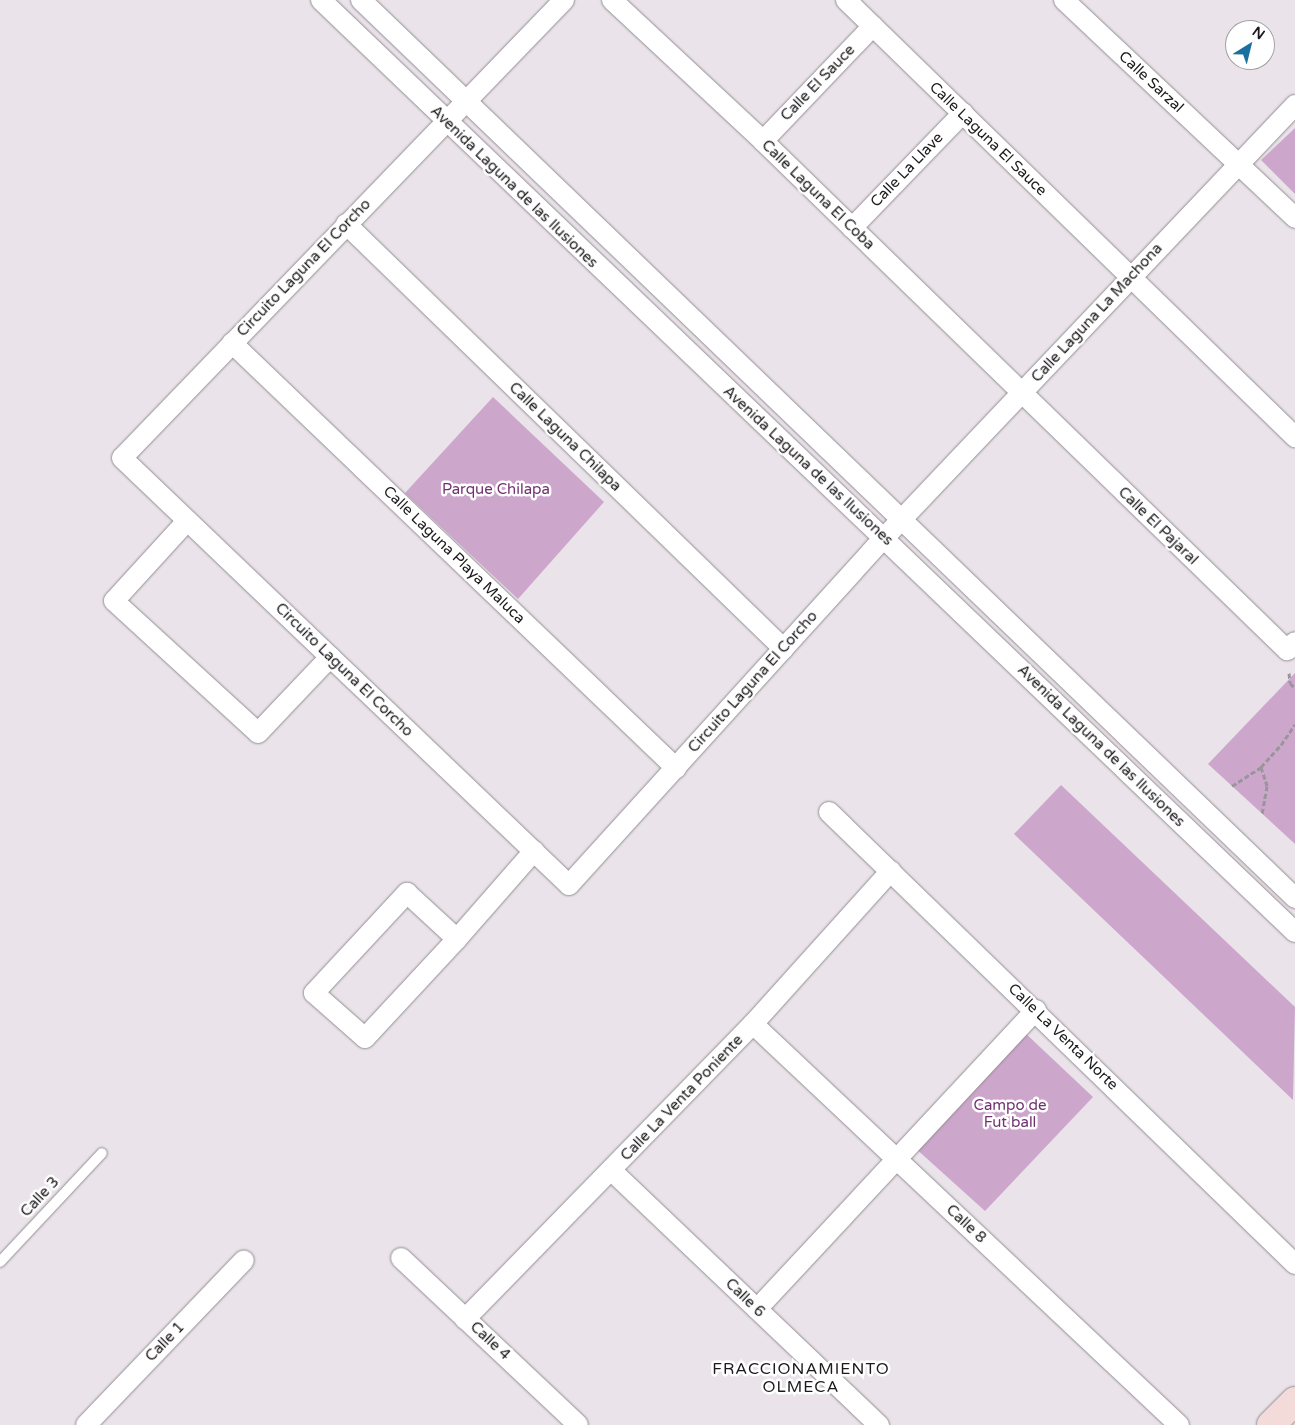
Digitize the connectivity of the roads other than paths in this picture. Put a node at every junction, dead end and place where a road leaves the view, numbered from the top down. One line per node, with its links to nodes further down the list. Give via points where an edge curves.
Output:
1 (361, 0): 8 (street, Avenida Laguna de las Ilusiones)
2 (564, 0): 8 (street, Circuito Laguna El Corcho)
3 (612, 0): 12 (street, Calle Laguna El Coba)
4 (846, 0): 7 (street, Calle Laguna El Sauce)
5 (1064, 0): 13 (street, Calle Sarzal)
6 (330, 3): 11 (street, Avenida Laguna de las Ilusiones)
7 (873, 26): 10 (street, Calle Laguna El Sauce); 12 (street, Calle El Sauce)
8 (465, 100): 11 (street, Circuito Laguna El Corcho); 18 (street, Avenida Laguna de las Ilusiones)
9 (1295, 105): 13 (street, Calle Laguna La Machona)
10 (963, 113): 16 (street, Calle La Llave); 17 (street, Calle Laguna El Sauce)
11 (446, 122): 15 (street, Circuito Laguna El Corcho); 19 (street, Avenida Laguna de las Ilusiones)
12 (763, 141): 16 (street, Calle Laguna El Coba)
13 (1239, 164): 14 (street, Calle Sarzal); 17 (street, Calle Laguna La Machona)
14 (1295, 218)
15 (346, 224): 20 (street, Circuito Laguna El Corcho); 27 (street, Calle Laguna Chilapa)
16 (852, 228): 21 (street, Calle Laguna El Coba)
17 (1131, 278): 21 (street, Calle Laguna La Machona); 22 (street)
18 (689, 317): 19 (street); 24 (street, Avenida Laguna de las Ilusiones)
19 (671, 336): 25 (street, Avenida Laguna de las Ilusiones)
20 (232, 343): 23 (street, Circuito Laguna El Corcho, via 122,458); 29 (street, Calle Laguna Playa Maluca)
21 (1021, 393): 24 (street, Calle Laguna La Machona); 26 (street, Calle El Pajaral, via 1287,650)
22 (1295, 438)
23 (187, 521): 28 (street, Circuito Laguna El Corcho); 28 (street, via 114,601 258,733)
24 (900, 521): 25 (street, Circuito Laguna El Corcho); 31 (street, Avenida Laguna de las Ilusiones)
25 (884, 538): 27 (street, Circuito Laguna El Corcho); 33 (street, Avenida Laguna de las Ilusiones)
26 (1295, 642)
27 (784, 649): 29 (street, Circuito Laguna El Corcho)
28 (330, 657): 32 (street, Circuito Laguna El Corcho)
29 (676, 768): 32 (street, Circuito Laguna El Corcho, via 569,885)
30 (829, 812): 34 (street, Calle La Venta Norte)
31 (1228, 834): 33 (street); 35 (street, Avenida Laguna de las Ilusiones)
32 (534, 851): 37 (street)
33 (1211, 852): 36 (street, Avenida Laguna de las Ilusiones)
34 (891, 871): 38 (street, Calle La Venta Norte); 39 (street, Calle La Venta Poniente)
35 (1295, 898)
36 (1295, 932)
37 (457, 939): 37 (street, via 407,893 314,994 365,1038)
38 (1036, 1010): 41 (street); 46 (street, Calle La Venta Norte)
39 (753, 1024): 41 (street, Calle 8); 42 (street, Calle La Venta Poniente)
40 (102, 1153): 45 (lane, Calle 3)
41 (897, 1159): 47 (street); 53 (street, Calle 8)
42 (612, 1171): 47 (street, Calle 6); 48 (street, Calle La Venta Poniente)
43 (401, 1258): 48 (street, Calle 4)
44 (244, 1260): 50 (street, Calle 1)
45 (0, 1262)
46 (1295, 1264)
47 (757, 1309): 52 (street, Calle 6)
48 (466, 1319): 51 (street, Calle 4)
49 (1295, 1401): 54 (street)
50 (86, 1425)
51 (578, 1425)
52 (879, 1425)
53 (1179, 1425)
54 (1271, 1425)

